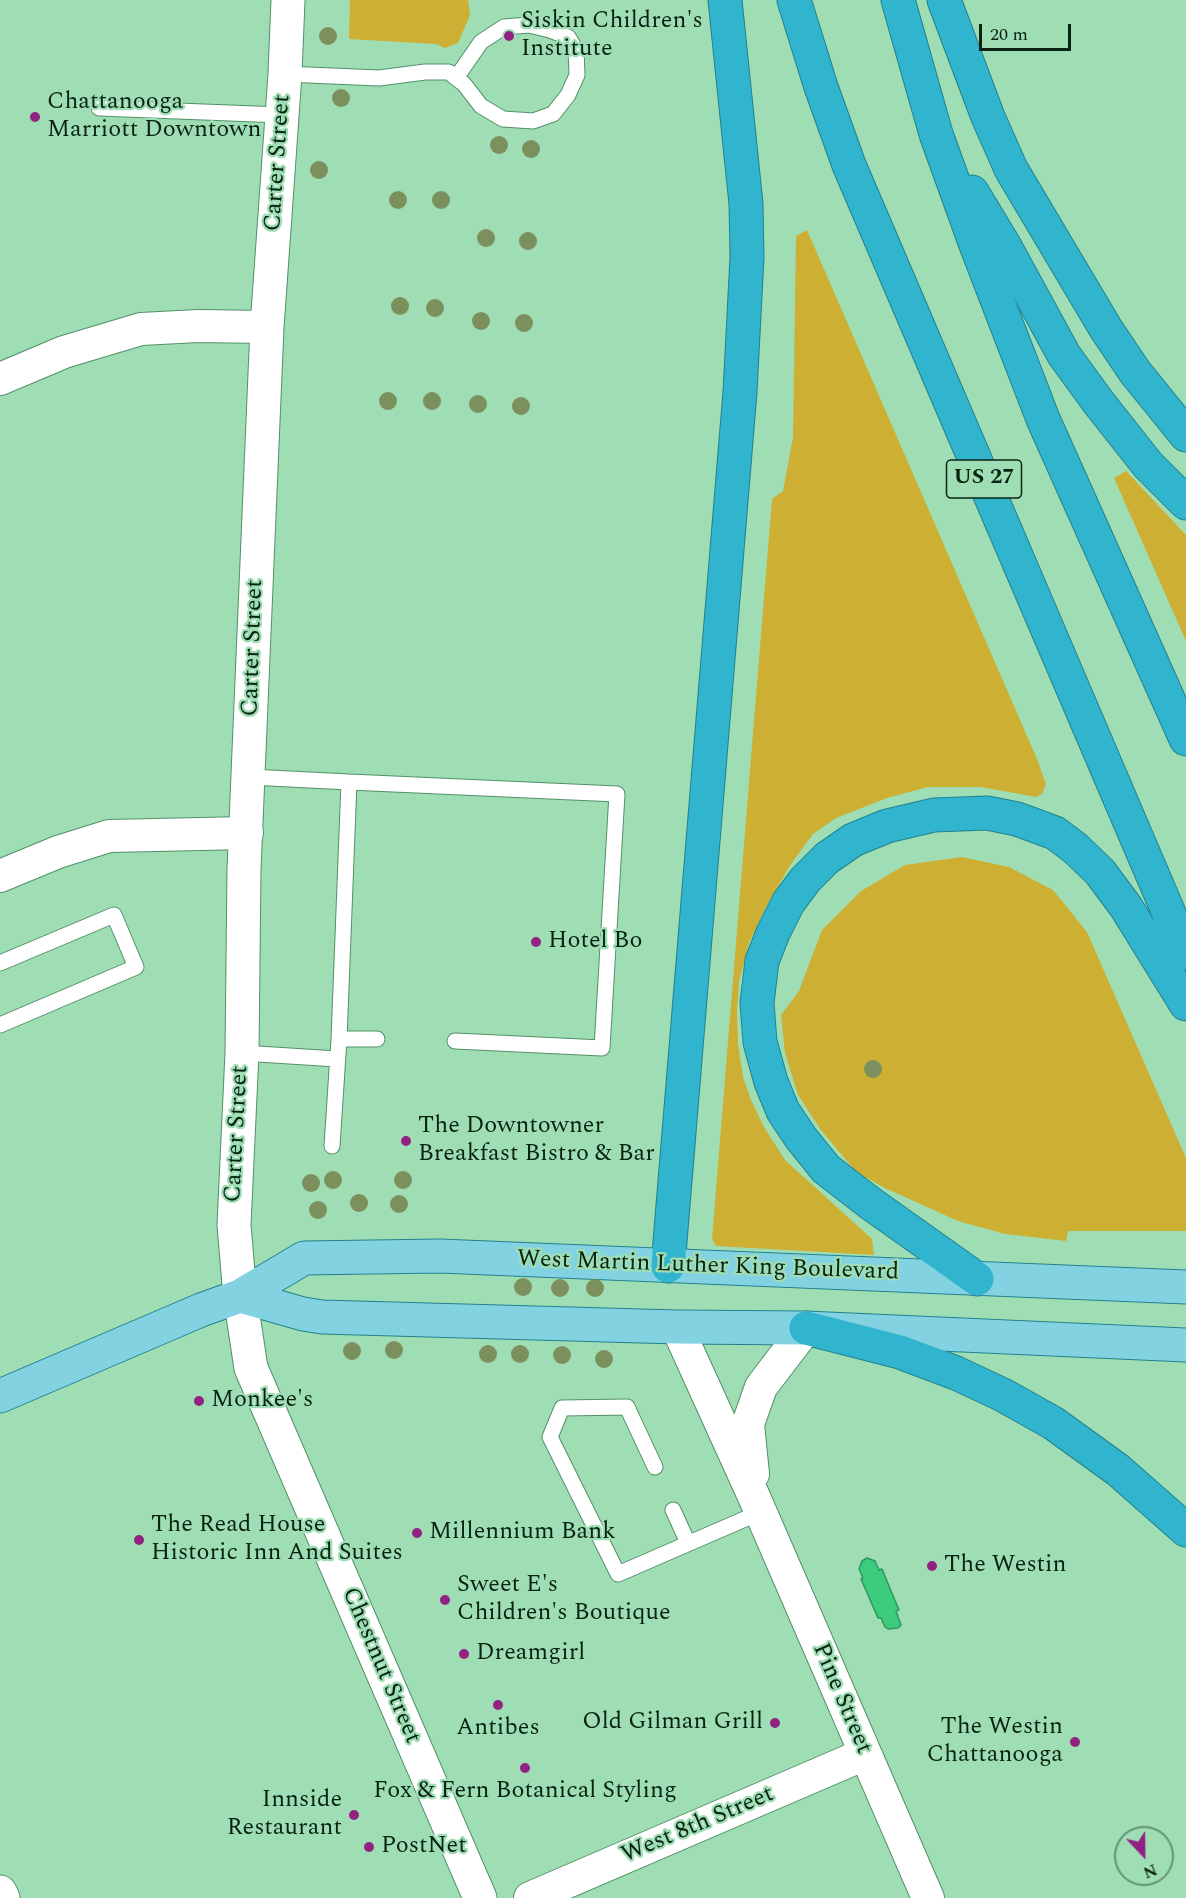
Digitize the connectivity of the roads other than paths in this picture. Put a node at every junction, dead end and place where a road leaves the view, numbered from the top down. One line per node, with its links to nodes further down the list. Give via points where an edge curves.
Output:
1 (288, 0): 6 (main road, Carter Street)
2 (725, 0): 30 (highway, via 746,204 747,268)
3 (794, 0): 20 (highway, US 27, via 849,165)
4 (898, 0): 10 (highway)
5 (944, 0): 13 (highway, via 1011,169 1106,329)
6 (285, 74): 7 (lane, via 379,78 448,72); 9 (main road, Carter Street)
7 (456, 78): 7 (lane, via 481,106 503,119 533,121 553,114 568,95 577,75 576,50 568,38 550,30 530,25 504,27 481,42)
8 (99, 108): 9 (lane)
9 (282, 115): 11 (main road, Carter Street)
10 (936, 134): 14 (highway, via 1004,245 1064,355 1148,465); 15 (highway, via 1044,419)
11 (267, 327): 12 (street, via 141,329 64,352); 16 (main road, Carter Street)
12 (0, 379)
13 (1186, 435)
14 (1186, 502)
15 (1186, 739)
16 (250, 777): 17 (lane); 18 (main road, Carter Street)
17 (348, 782): 24 (lane); 26 (lane, via 616,794 602,1048)
18 (246, 833): 19 (street, via 109,836); 27 (main road, Carter Street)
19 (0, 876)
20 (1186, 953)
21 (0, 963): 23 (lane, via 114,915 136,967)
22 (1186, 1004): 31 (highway, via 1126,906 1100,872 1055,833 1017,819 987,813 934,815 886,826 853,840 805,880 788,903 762,961 757,1003 760,1042 783,1111 826,1168)
23 (0, 1025)
24 (339, 1039): 25 (lane); 28 (lane)
25 (377, 1040)
26 (455, 1041)
27 (242, 1053): 28 (lane); 33 (main road, Carter Street, via 234,1225)
28 (337, 1059): 29 (lane)
29 (332, 1146)
30 (668, 1266): 31 (main road, West Martin Luther King Boulevard); 33 (main road, West Martin Luther King Boulevard, via 440,1256 304,1258)
31 (977, 1279): 32 (main road, West Martin Luther King Boulevard)
32 (1186, 1287)
33 (240, 1296): 34 (main road, via 322,1317); 37 (main road, West Martin Luther King Boulevard); 46 (main road, Chestnut Street, via 251,1368)
34 (677, 1327): 35 (main road); 39 (street, Pine Street)
35 (806, 1328): 36 (main road); 39 (street, Pine Street, via 760,1387 748,1424); 41 (highway, via 900,1352 1003,1395 1053,1423 1118,1470)
36 (1186, 1345)
37 (0, 1396)
38 (655, 1467): 42 (lane, via 627,1407 562,1408 550,1437 618,1574)
39 (758, 1506): 42 (lane); 43 (street, Pine Street)
40 (673, 1510): 42 (lane)
41 (1186, 1530)
42 (688, 1544)
43 (865, 1754): 47 (street, West 8th Street); 48 (street, Pine Street)
44 (0, 1892): 45 (main road)
45 (3, 1898)
46 (480, 1898)
47 (530, 1898)
48 (928, 1898)

